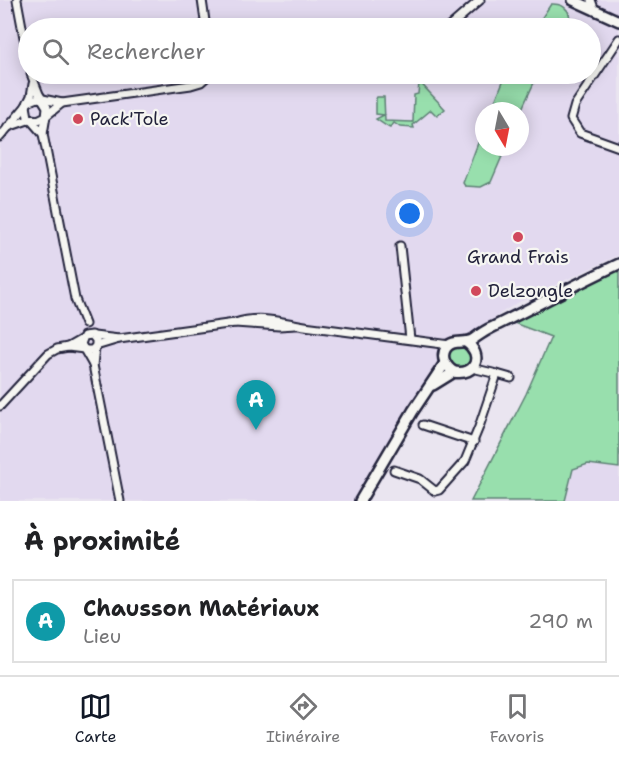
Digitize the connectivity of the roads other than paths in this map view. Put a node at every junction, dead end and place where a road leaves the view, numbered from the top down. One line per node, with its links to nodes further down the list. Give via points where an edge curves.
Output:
1 (17, 0): 7 (street)
2 (202, 0): 8 (street)
3 (480, 0): 9 (street)
4 (573, 0): 6 (main road)
5 (591, 0): 6 (street)
6 (595, 11): 10 (main road)
7 (20, 18)
8 (205, 18)
9 (459, 18)
10 (619, 21)
11 (619, 39): 12 (street)
12 (601, 67)
13 (32, 84): 19 (street)
14 (34, 84): 17 (street)
15 (194, 84): 18 (street)
16 (589, 84): 25 (street, via 575,105 572,119 580,133)
17 (41, 99): 18 (street); 19 (street); 20 (street, via 47,107)
18 (62, 103): 20 (street)
19 (27, 104): 21 (street, via 26,113); 22 (street)
20 (46, 116): 21 (street); 23 (street)
21 (31, 119): 22 (street); 23 (street)
22 (8, 127): 24 (street)
23 (43, 134): 28 (street, via 75,299)
24 (0, 136)
25 (619, 147)
26 (400, 246): 33 (street)
27 (619, 264): 29 (main road)
28 (85, 324): 30 (street); 31 (street)
29 (499, 325): 35 (main road); 41 (main road, via 477,346)
30 (93, 336): 31 (street); 32 (street); 38 (street)
31 (83, 338): 37 (street); 39 (street)
32 (119, 339): 33 (street, via 260,319); 38 (street)
33 (410, 339): 34 (street)
34 (422, 341): 36 (street); 40 (street)
35 (466, 342): 36 (main road); 41 (main road)
36 (451, 345): 40 (main road)
37 (68, 346): 39 (street); 47 (street, via 48,354)
38 (96, 347): 39 (street); 42 (street)
39 (85, 350): 42 (street)
40 (445, 358): 43 (main road); 46 (main road)
41 (474, 360): 43 (main road, via 465,372); 44 (street)
42 (93, 365): 51 (street)
43 (454, 372): 46 (main road)
44 (497, 374): 45 (street); 49 (street)
45 (511, 378)
46 (427, 390): 52 (main road)
47 (0, 406)
48 (423, 425): 49 (street)
49 (474, 442): 50 (street, via 465,461 439,490)
50 (394, 470)
51 (120, 501)
52 (360, 501)

